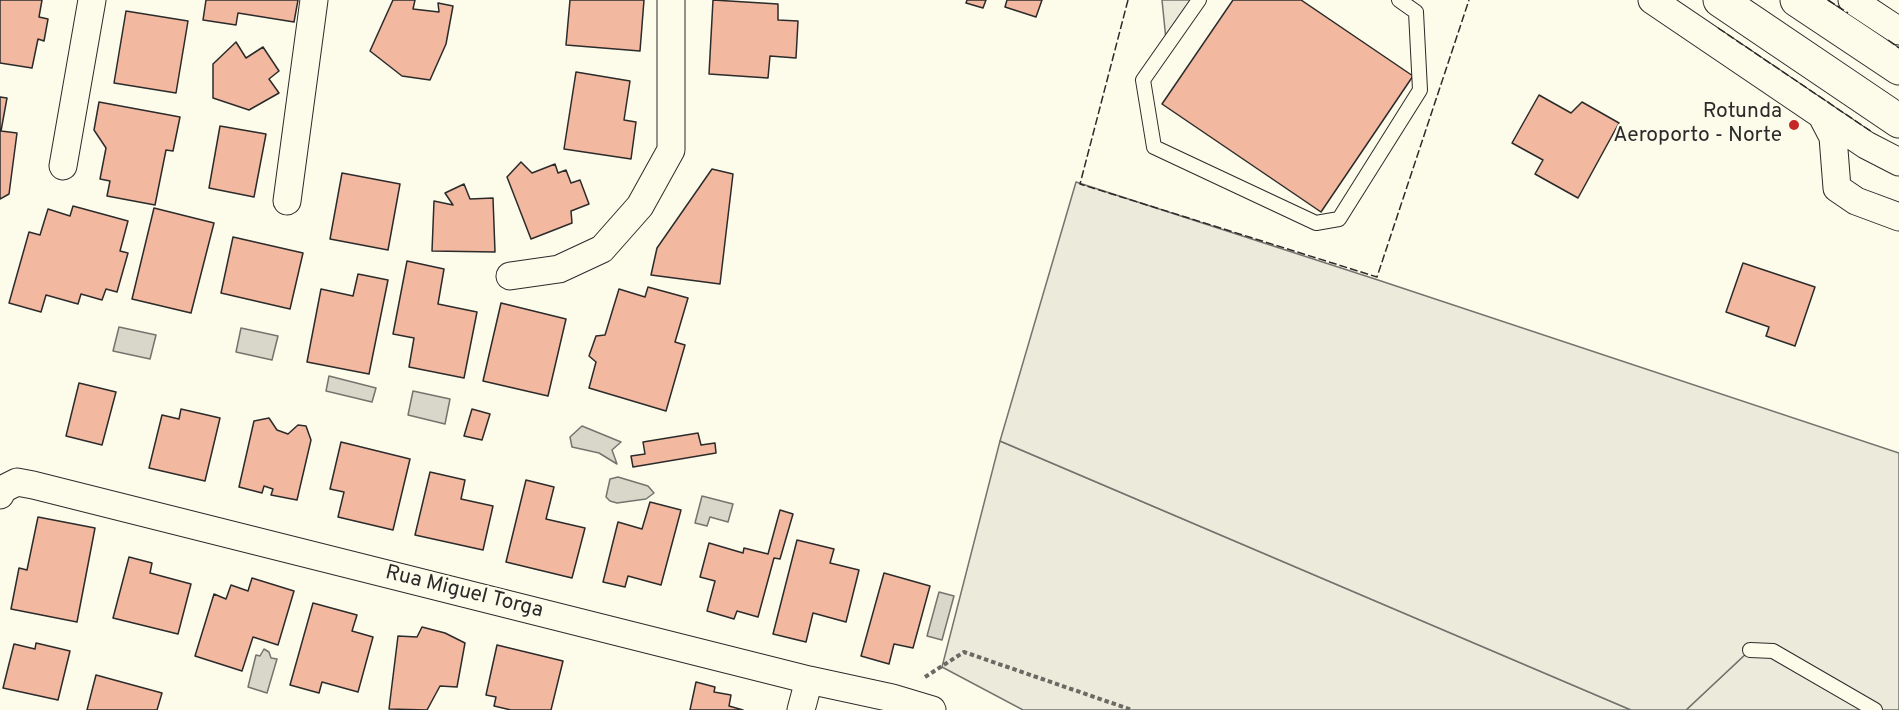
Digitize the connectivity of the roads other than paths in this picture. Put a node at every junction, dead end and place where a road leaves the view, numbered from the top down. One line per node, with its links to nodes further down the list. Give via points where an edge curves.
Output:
1 (92, 0): 17 (street)
2 (314, 0): 18 (street)
3 (671, 0): 20 (street, via 671,150 640,206 602,249 559,269)
4 (1199, 0): 5 (lane, via 1143,80 1154,147 1316,223 1340,219 1420,90 1416,12)
5 (1399, 0)
6 (1652, 0): 12 (street)
7 (1720, 0): 13 (main road)
8 (1797, 0): 11 (main road)
9 (1852, 0): 10 (street)
10 (1899, 31)
11 (1899, 68)
12 (1821, 114): 14 (street); 15 (street, via 1833,137)
13 (1899, 121)
14 (1866, 145): 15 (street, via 1847,149); 16 (street)
15 (1835, 158): 19 (street, via 1838,188 1856,201)
16 (1899, 162)
17 (63, 166)
18 (287, 201)
19 (1899, 216)
20 (510, 276)
21 (0, 495): 23 (street, Rua Miguel Torga, via 17,482 33,485)
22 (1750, 650): 26 (lane, via 1773,651)
23 (809, 680): 24 (street); 25 (street, Rua Miguel Torga)
24 (801, 710)
25 (933, 710)
26 (1875, 710)

